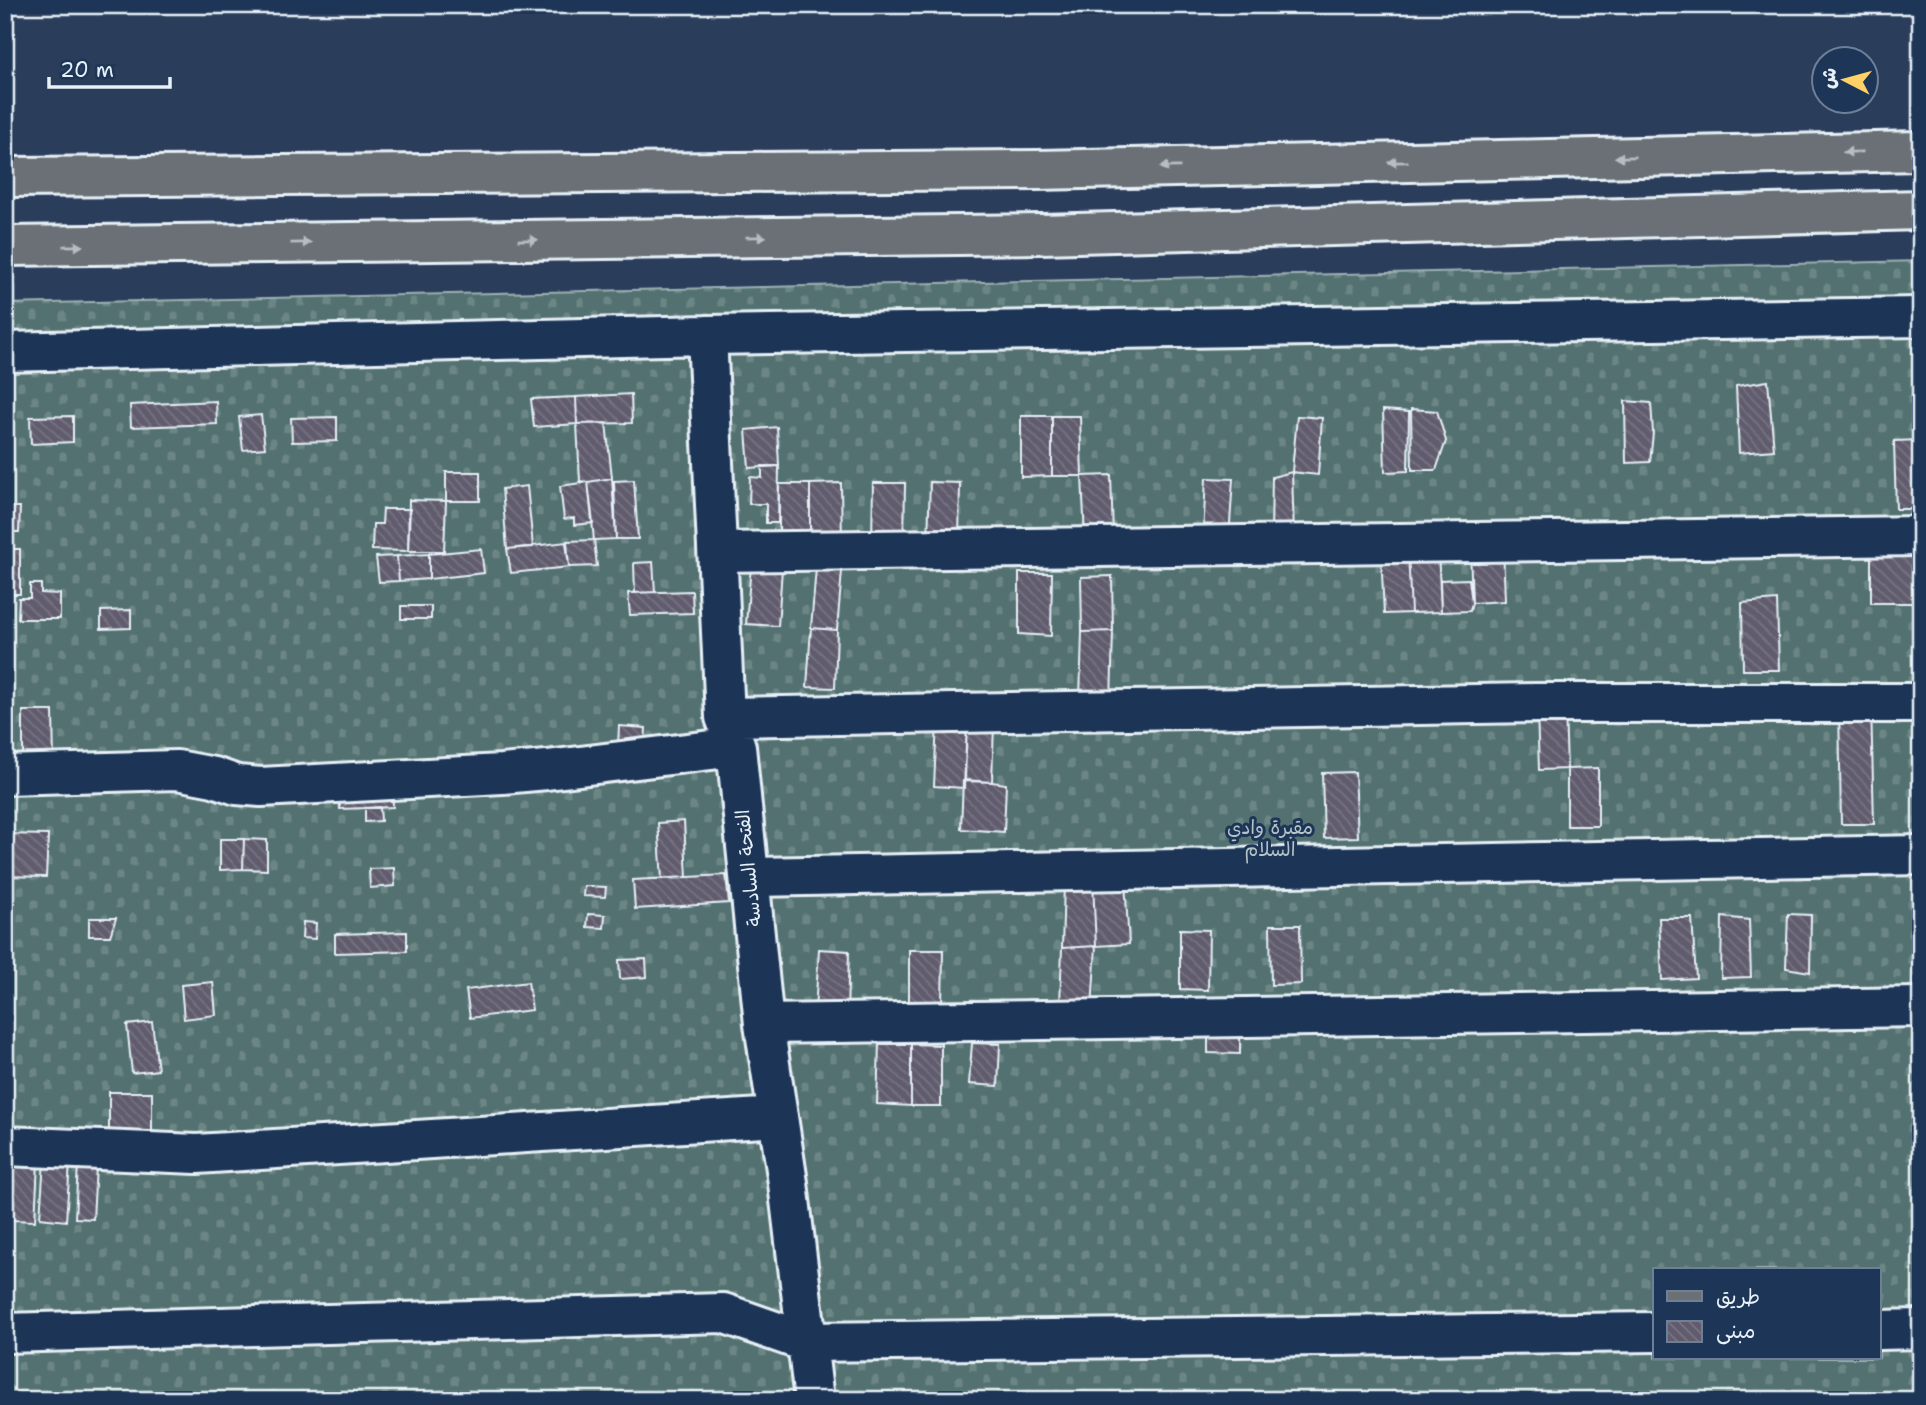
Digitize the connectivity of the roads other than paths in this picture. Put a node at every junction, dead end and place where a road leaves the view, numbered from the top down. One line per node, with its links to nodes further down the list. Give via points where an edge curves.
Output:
1 (1921, 151): 2 (main road, one-way to 2, via 1051,170)
2 (5, 177)
3 (1921, 210): 4 (main road, one-way to 3, via 1041,234)
4 (5, 246)
5 (1921, 317): 6 (street)
6 (707, 335): 7 (street); 9 (street, الفتحة السادسة)
7 (5, 352)
8 (1921, 536): 9 (street)
9 (718, 552): 11 (street, الفتحة السادسة)
10 (1921, 703): 11 (street, via 1537,703)
11 (730, 732): 12 (street, via 536,771 261,787 177,770); 14 (street, الفتحة السادسة)
12 (5, 775)
13 (1921, 856): 14 (street)
14 (750, 877): 16 (street, الفتحة السادسة)
15 (1921, 1007): 16 (street)
16 (764, 1024): 17 (street, الفتحة السادسة)
17 (778, 1117): 18 (street, via 197,1154); 23 (street, الفتحة السادسة)
18 (5, 1146)
19 (1881, 1329): 20 (street)
20 (1921, 1329)
21 (1653, 1332): 23 (street)
22 (5, 1333): 23 (street, via 723,1313)
23 (806, 1342): 24 (street, الفتحة السادسة)
24 (814, 1400)

